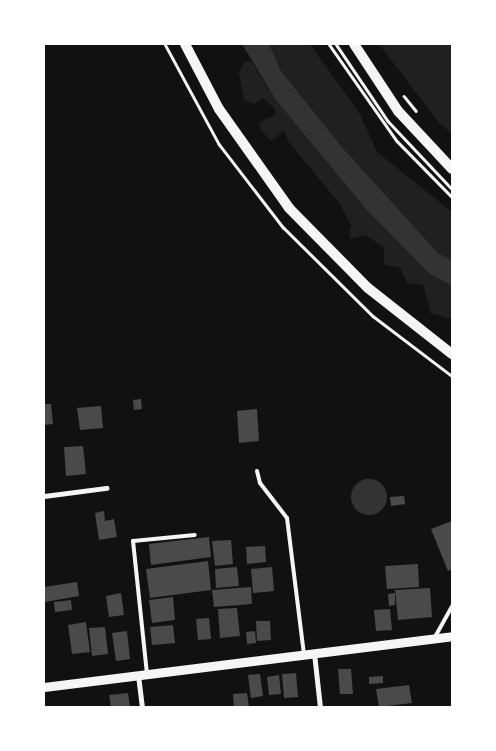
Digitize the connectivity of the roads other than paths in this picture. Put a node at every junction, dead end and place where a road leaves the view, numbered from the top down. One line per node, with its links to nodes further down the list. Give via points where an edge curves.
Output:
1 (185, 44): 4 (main road, via 219,109 289,208 368,288)
2 (354, 44): 3 (main road, via 398,111)
3 (452, 169)
4 (452, 354)
5 (257, 470): 13 (lane, via 260,483 287,518)
6 (106, 488): 7 (street)
7 (44, 496)
8 (195, 535): 14 (lane, via 134,541)
9 (452, 606): 11 (lane)
10 (452, 636): 11 (street)
11 (434, 638): 12 (street)
12 (314, 653): 13 (street); 17 (street)
13 (304, 655): 14 (street)
14 (142, 675): 15 (street); 16 (street)
15 (44, 688)
16 (142, 707)
17 (320, 707)

